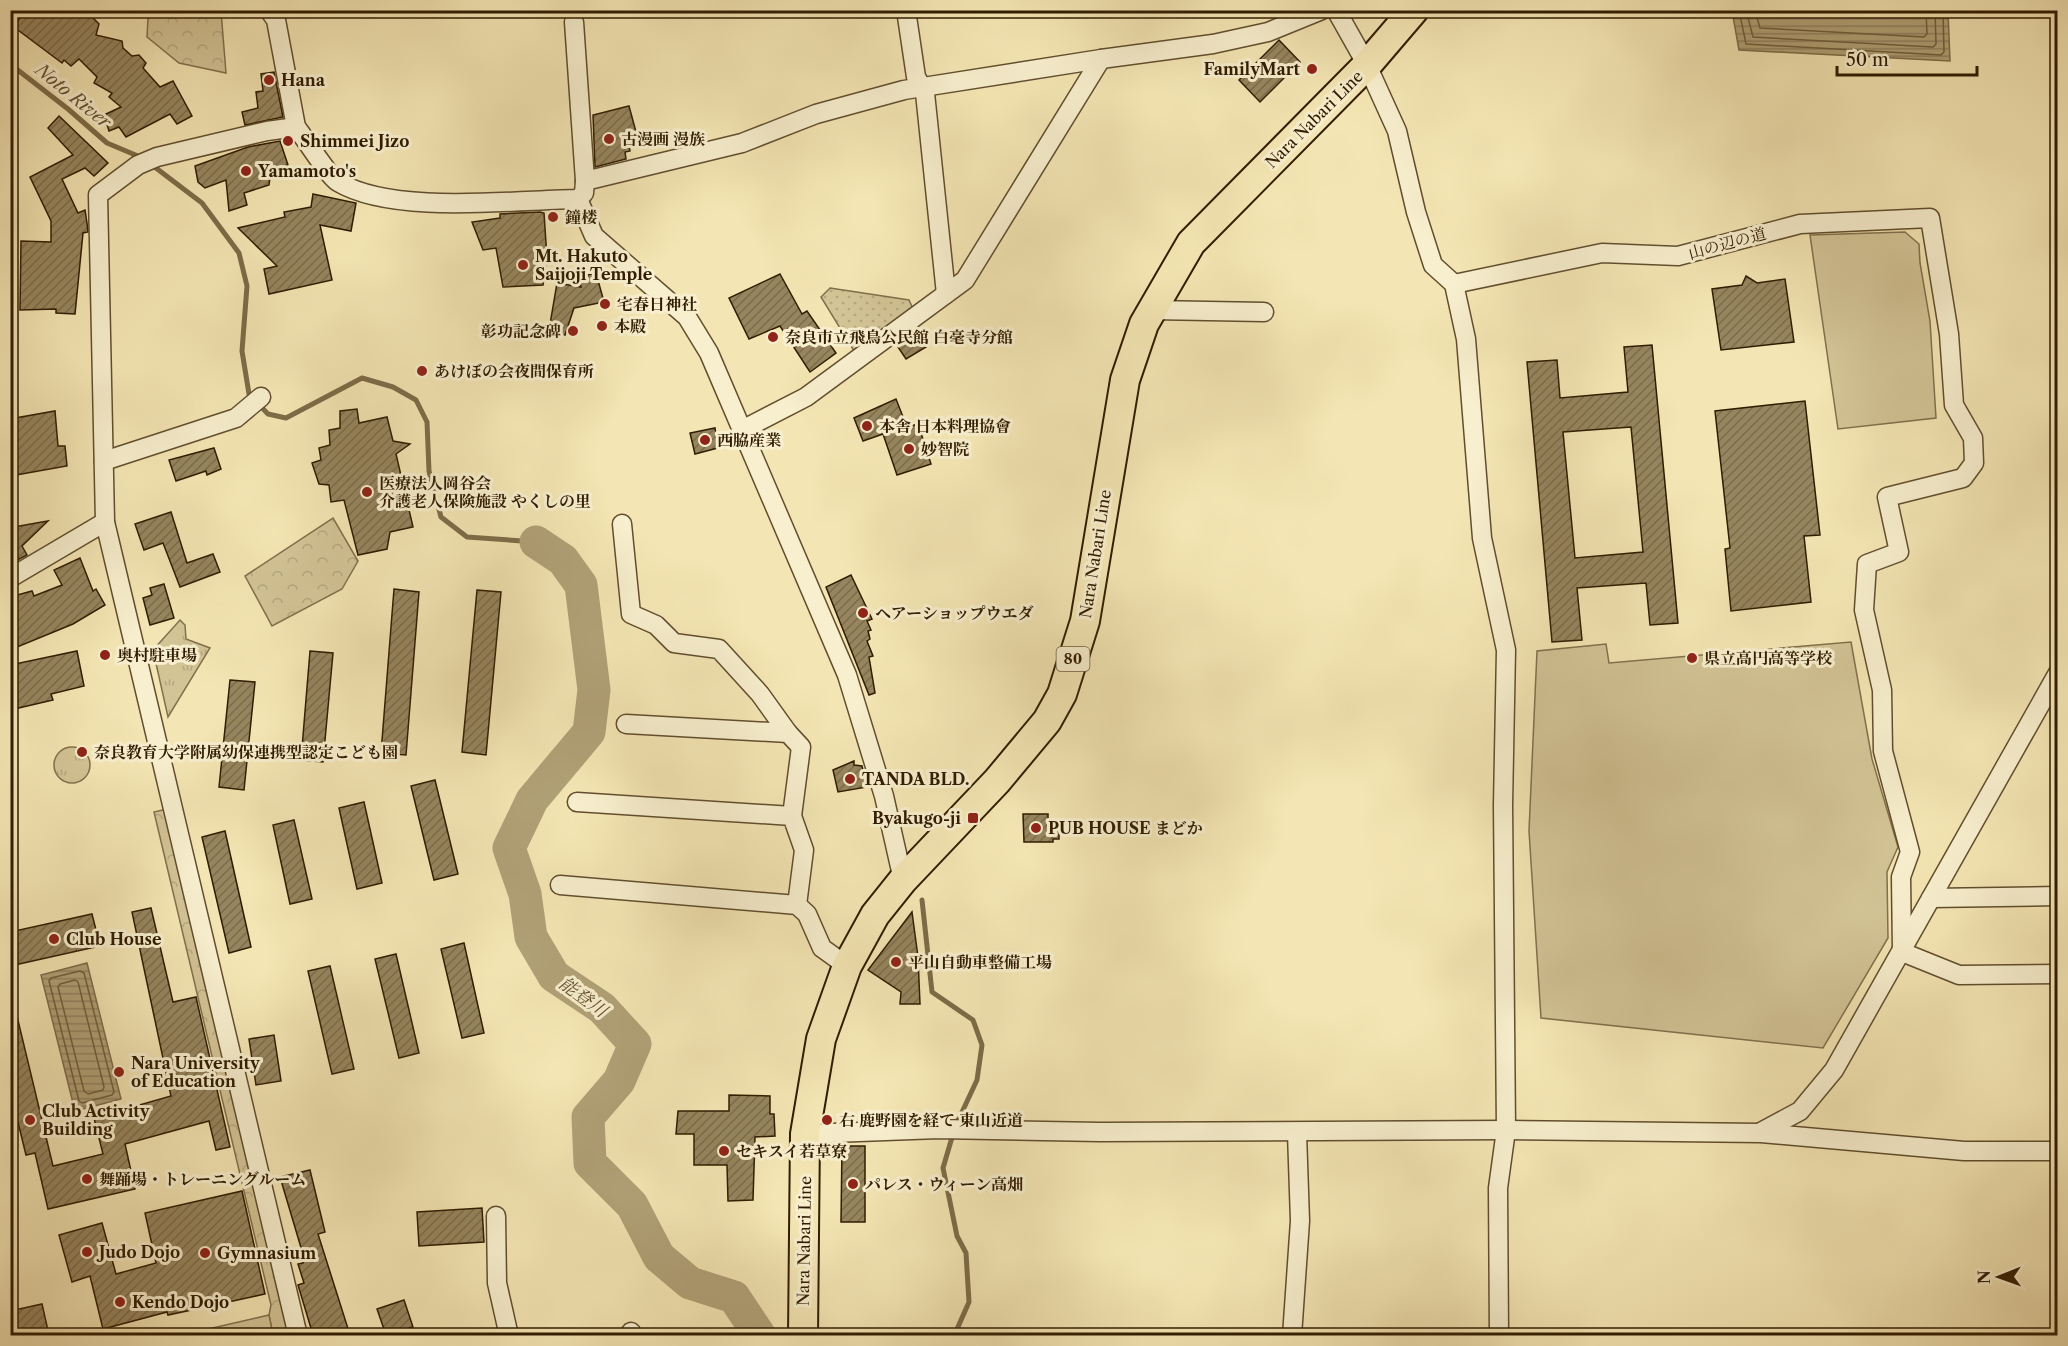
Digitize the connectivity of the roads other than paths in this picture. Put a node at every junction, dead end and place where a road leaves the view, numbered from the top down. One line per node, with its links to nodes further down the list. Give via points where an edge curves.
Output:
1 (269, 10): 10 (street, via 276,20)
2 (906, 10): 9 (street, via 916,77)
3 (1322, 10): 7 (street, via 1268,32 1213,44)
4 (1336, 10): 8 (street)
5 (1414, 10): 8 (main road, Nara Nabari Line / 80)
6 (574, 22): 11 (street)
7 (1101, 59): 9 (street); 14 (street, via 965,280)
8 (1367, 65): 13 (street, via 1397,131 1433,265); 15 (main road, Nara Nabari Line / 80, via 1191,243)
9 (922, 87): 11 (street, via 816,114 742,143); 14 (street)
10 (296, 128): 12 (street, via 336,182 382,198 455,204); 19 (street, via 157,157 138,165 98,195)
11 (585, 181): 12 (street, via 584,193)
12 (578, 200): 18 (street, via 594,236 687,317 709,353)
13 (1454, 284): 33 (street, 山の辺の道, via 1602,253 1678,256 1800,224 1930,218 1949,334 1953,405 1973,438 1974,463 1963,478 1887,497 1899,552 1867,564 1864,610 1882,690 1884,751 1910,852 1901,877); 36 (street, via 1466,339 1482,538 1506,650)
14 (946, 294): 18 (street, via 806,397)
15 (1152, 310): 16 (street); 28 (main road, Nara Nabari Line / 80, via 1125,380 1085,621 1062,694 1047,721 997,781)
16 (1264, 312)
17 (261, 397): 19 (street, via 236,418)
18 (742, 430): 28 (street, via 847,675 884,796)
19 (104, 461): 20 (street)
20 (105, 522): 22 (street); 42 (street)
21 (621, 524): 25 (street, via 632,614 656,625 674,643 719,649)
22 (10, 578)
23 (2058, 673): 31 (street)
24 (626, 724): 25 (street)
25 (789, 733): 27 (street, via 801,747)
26 (577, 801): 27 (street)
27 (792, 816): 32 (street, via 804,850)
28 (903, 880): 34 (main road, Nara Nabari Line / 80, via 874,915)
29 (560, 885): 32 (street)
30 (2058, 896): 31 (street)
31 (1931, 898): 33 (street)
32 (797, 905): 34 (street, via 807,914 822,948)
33 (1902, 951): 35 (street, via 1959,975); 37 (street, via 1834,1070 1800,1111)
34 (847, 966): 39 (main road, Nara Nabari Line / 80, via 820,1039)
35 (2058, 974)
36 (1506, 1130): 37 (street); 38 (street); 46 (street, via 1498,1188)
37 (1761, 1132): 40 (street, via 1964,1151)
38 (1298, 1133): 39 (street, via 939,1129); 45 (street, via 1300,1221)
39 (805, 1134): 44 (main road, Nara Nabari Line / 80)
40 (2058, 1151)
41 (496, 1216): 43 (street, via 497,1283)
42 (298, 1335)
43 (509, 1335)
44 (803, 1335)
45 (1292, 1335)
46 (1499, 1335)

